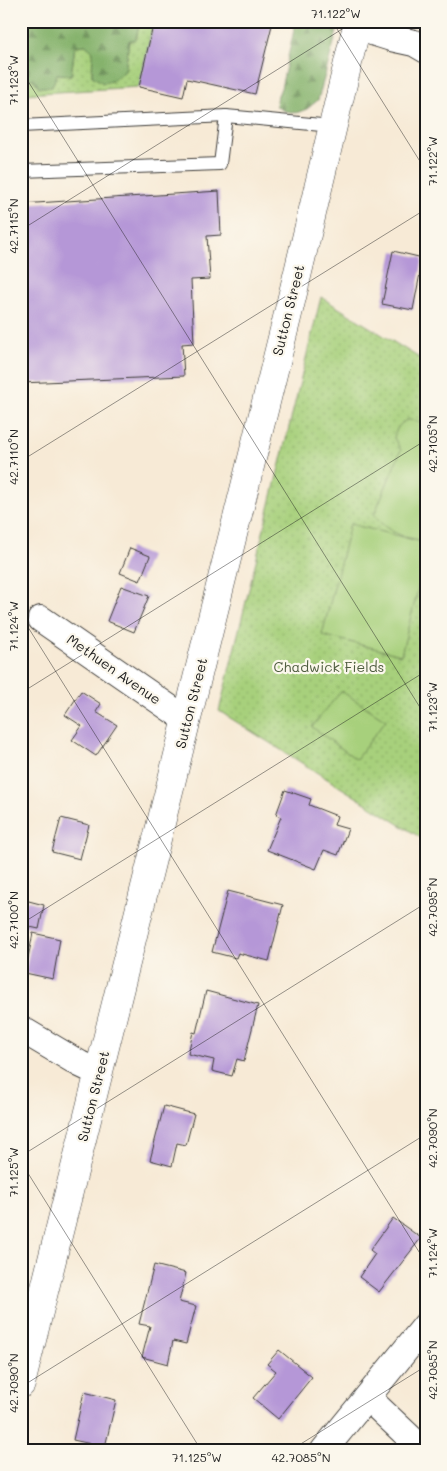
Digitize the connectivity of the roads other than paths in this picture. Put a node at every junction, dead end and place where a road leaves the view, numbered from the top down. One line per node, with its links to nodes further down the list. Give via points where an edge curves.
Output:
1 (357, 24): 2 (street); 5 (highway, Sutton Street)
2 (426, 50)
3 (226, 116): 4 (lane); 5 (lane); 6 (lane, via 220,164)
4 (21, 126)
5 (332, 126): 8 (highway, Sutton Street)
6 (21, 171)
7 (41, 619): 8 (street, Methuen Avenue)
8 (187, 720): 10 (highway, Sutton Street)
9 (21, 1029): 10 (street)
10 (99, 1073): 12 (highway, Sutton Street)
11 (426, 1325): 13 (street)
12 (21, 1384)
13 (368, 1398): 14 (street); 15 (street)
14 (324, 1450)
15 (423, 1450)

